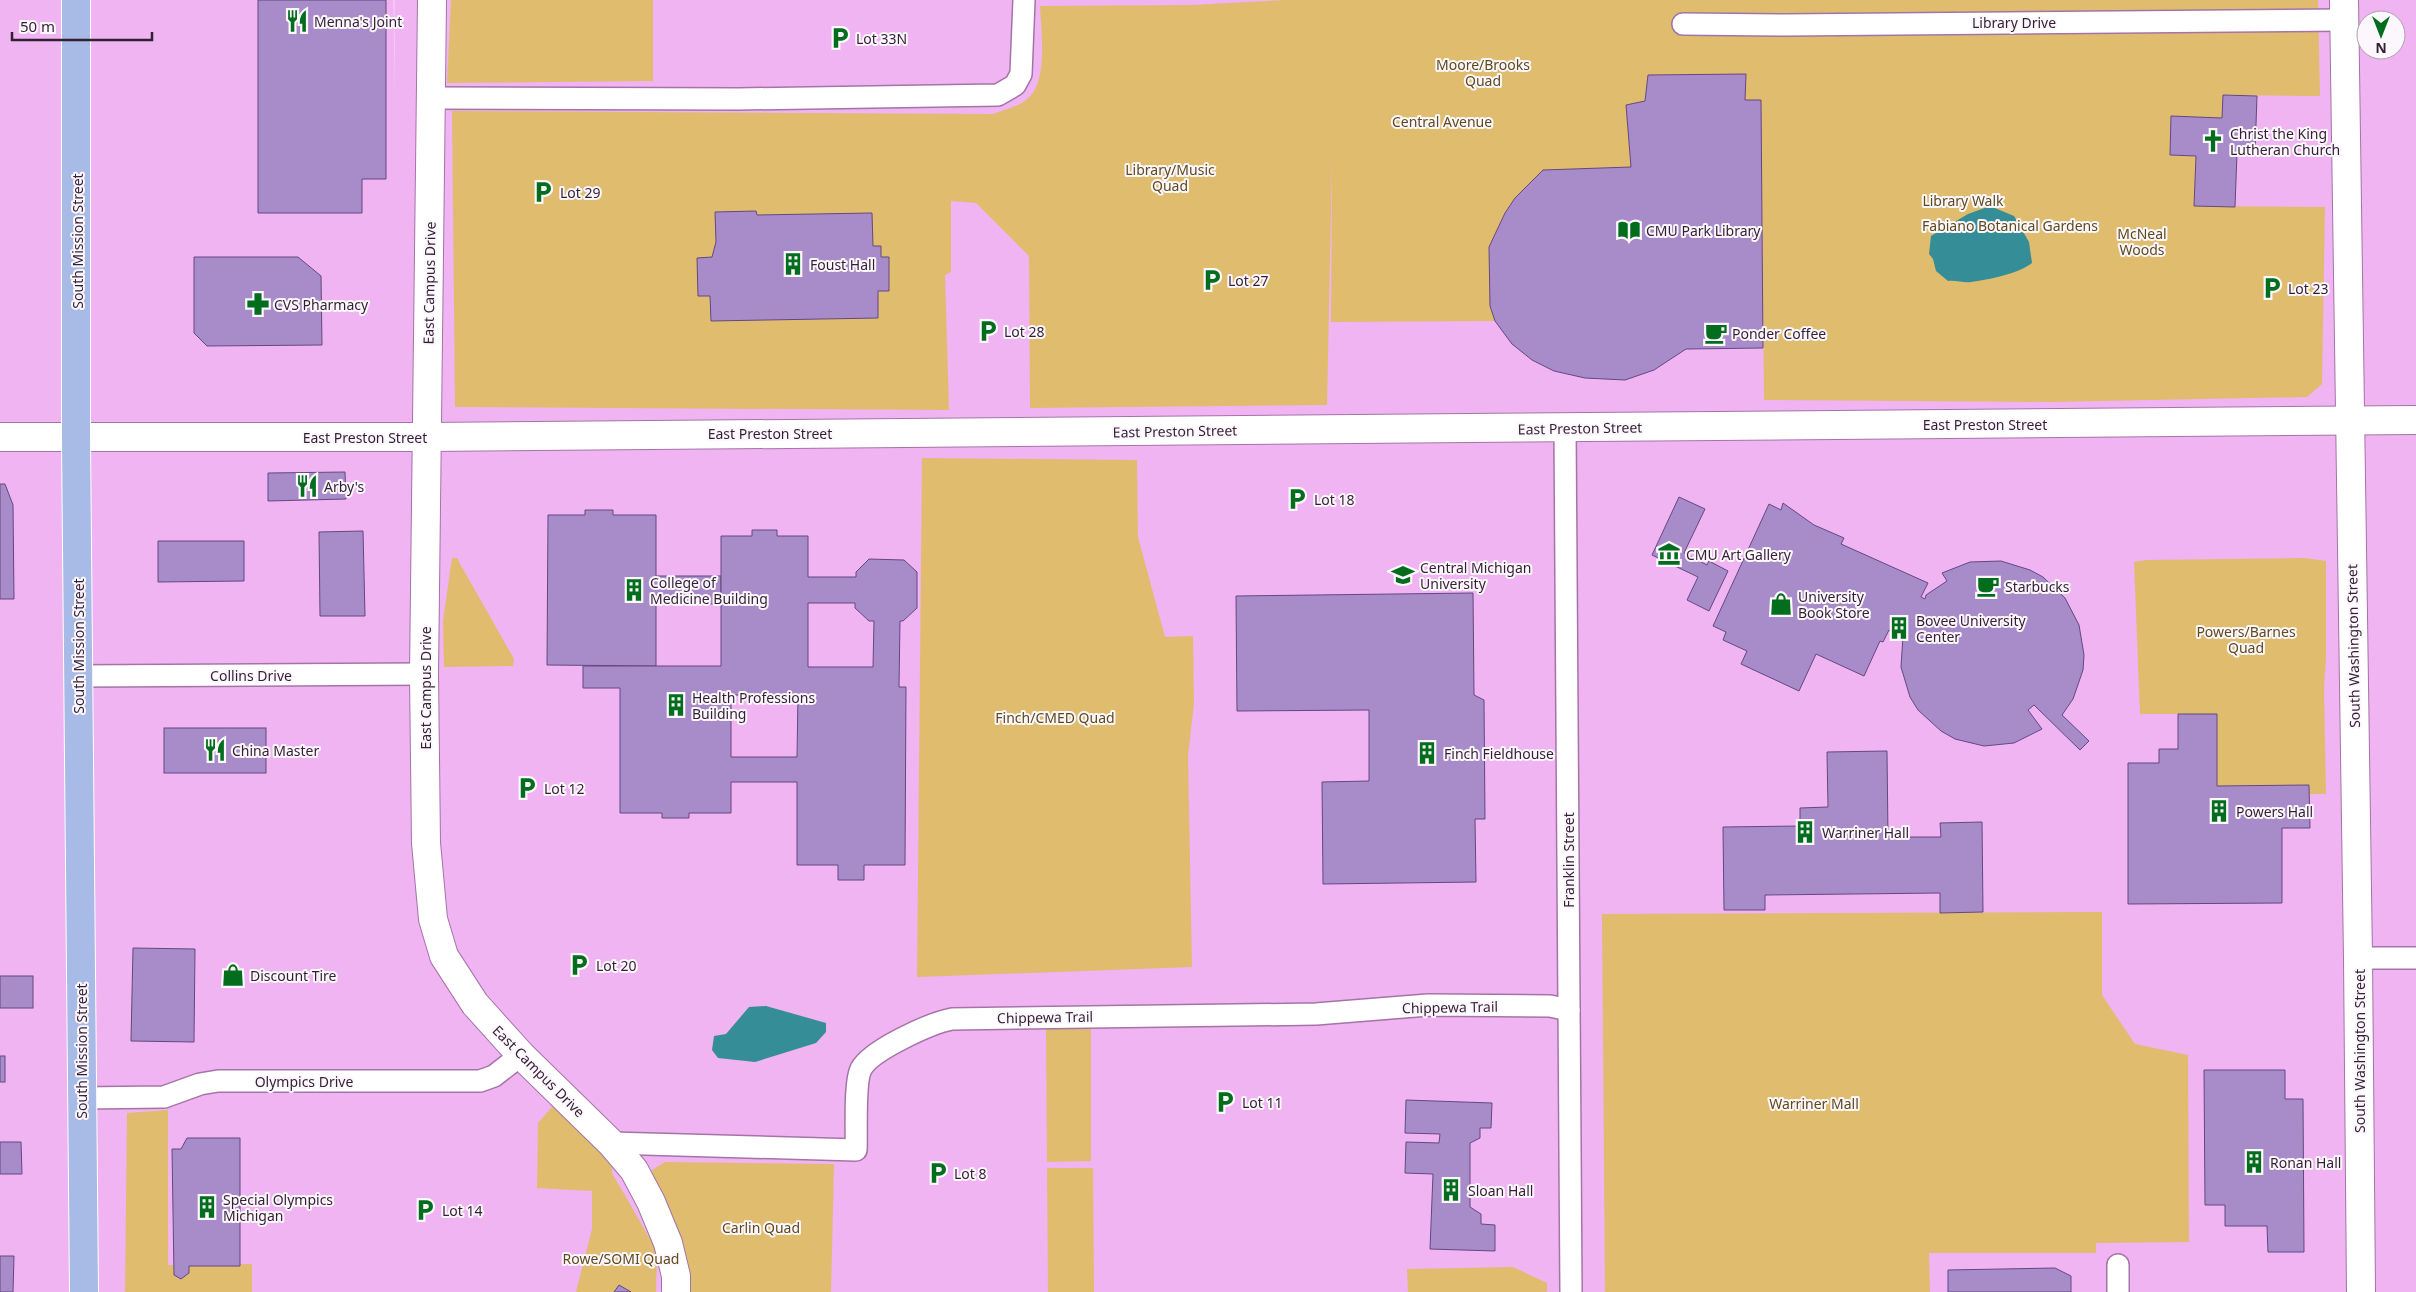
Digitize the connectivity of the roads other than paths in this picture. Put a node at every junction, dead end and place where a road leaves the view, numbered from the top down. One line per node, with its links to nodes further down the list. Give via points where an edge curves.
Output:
1 (76, 0): 12 (main road, South Mission Street)
2 (432, 0): 6 (street, East Campus Drive)
3 (1024, 0): 6 (street, via 1021,74 1016,85 998,95)
4 (2344, 10): 5 (street, Library Drive, via 1786,25); 8 (street, South Washington Street)
5 (1683, 24)
6 (430, 98): 11 (street, East Campus Drive)
7 (2416, 420): 8 (street, East Preston Street)
8 (2350, 421): 9 (street, East Preston Street); 15 (street, South Washington Street)
9 (1565, 428): 11 (street, East Preston Street); 17 (street, Franklin Street)
10 (0, 437): 12 (street, East Preston Street)
11 (427, 437): 12 (street, East Preston Street); 13 (street, East Campus Drive)
12 (76, 438): 14 (main road, South Mission Street)
13 (424, 674): 14 (street, Collins Drive); 18 (street, East Campus Drive, via 426,843 432,919 444,956 459,982)
14 (78, 676): 19 (main road, South Mission Street)
15 (2358, 958): 16 (street); 26 (street, South Washington Street)
16 (2416, 958)
17 (1569, 1010): 20 (street, Chippewa Trail, via 1550,1006 1428,1005 1307,1014 952,1019 932,1025 873,1055 861,1068 856,1150); 24 (street, Franklin Street)
18 (522, 1055): 19 (street, Olympics Drive, via 494,1076 480,1081 218,1081 164,1097); 20 (street, East Campus Drive)
19 (81, 1098): 22 (main road, South Mission Street)
20 (611, 1143): 23 (street, East Campus Drive, via 634,1170 651,1202 668,1243 676,1276)
21 (2118, 1265): 25 (street)
22 (84, 1292)
23 (676, 1292)
24 (1571, 1292)
25 (2118, 1292)
26 (2360, 1292)

